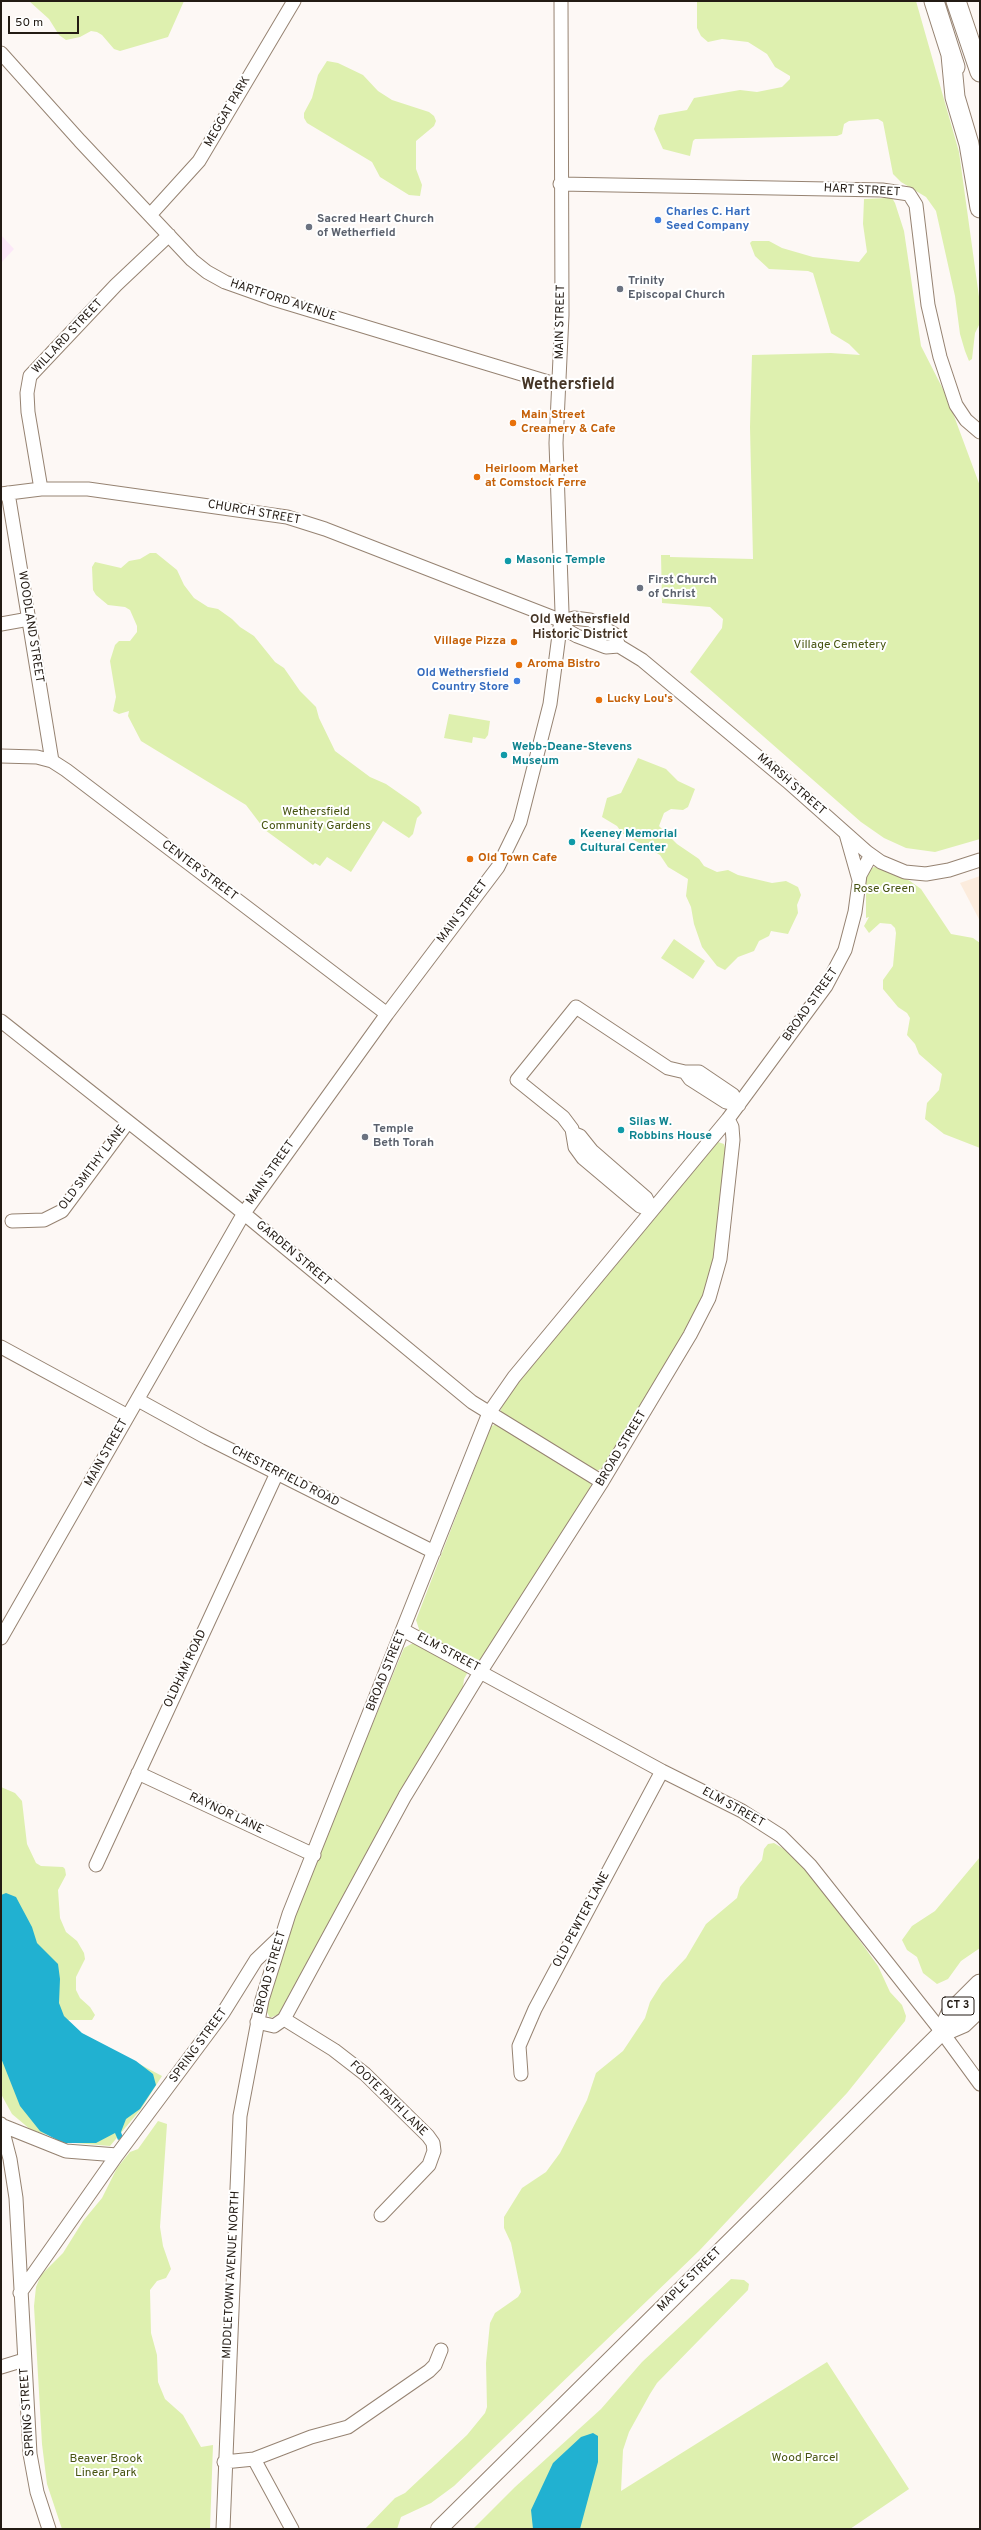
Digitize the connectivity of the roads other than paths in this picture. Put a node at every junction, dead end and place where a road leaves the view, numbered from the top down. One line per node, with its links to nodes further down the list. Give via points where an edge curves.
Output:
1 (294, 1): 12 (street, MEGGAT PARK, via 199,161)
2 (561, 1): 10 (street, MAIN STREET)
3 (934, 1): 7 (highway)
4 (959, 9): 5 (highway); 8 (highway)
5 (980, 47)
6 (1, 53): 12 (street, HARTFORD AVENUE)
7 (952, 56): 9 (highway); 11 (highway, via 955,97 969,144)
8 (980, 72)
9 (980, 136)
10 (560, 184): 14 (street, MAIN STREET, via 562,315); 15 (street, HART STREET, via 882,190 909,194 916,206 927,298 940,357 956,405 968,423)
11 (980, 208)
12 (150, 215): 13 (street, HARTFORD AVENUE)
13 (169, 235): 14 (street, HARTFORD AVENUE, via 207,272 239,288); 16 (street, WILLARD STREET, via 116,285 30,376 27,393 28,412)
14 (558, 385): 19 (street, MAIN STREET, via 556,460)
15 (980, 432)
16 (41, 488): 17 (street, CHURCH STREET); 19 (street, CHURCH STREET, via 88,488 287,517 325,529)
17 (4, 494): 18 (street, WOODLAND STREET)
18 (29, 619): 20 (street); 23 (street, WOODLAND STREET)
19 (562, 621): 21 (street, MARSH STREET, via 568,631 577,636 604,647); 21 (street, MARSH STREET, via 574,618 590,620 614,634); 28 (street, MAIN STREET, via 554,681 542,739 526,805 514,839 498,867)
20 (1, 624)
21 (619, 646): 24 (street, MARSH STREET, via 642,660)
22 (1, 756): 23 (street, CENTER STREET, via 21,755)
23 (52, 761): 28 (street, CENTER STREET)
24 (846, 834): 25 (street, MARSH STREET); 27 (street)
25 (871, 855): 26 (street, MARSH STREET, via 896,869 920,874 941,872); 27 (street, BROAD STREET, via 862,868)
26 (980, 860)
27 (859, 884): 30 (street, BROAD STREET, via 853,924 837,968)
28 (387, 1014): 34 (street, MAIN STREET)
29 (1, 1021): 32 (street, GARDEN STREET)
30 (739, 1105): 31 (street, BROAD STREET); 33 (street, via 733,1095 699,1072 685,1072 659,1064 576,1007 517,1080 563,1117 592,1151 646,1198)
31 (728, 1119): 33 (street, BROAD STREET); 41 (street, BROAD STREET, via 733,1133 732,1154 723,1239 715,1282 690,1336)
32 (128, 1122): 34 (street, GARDEN STREET); 35 (street, OLD SMITHY LANE, via 62,1211 44,1220)
33 (652, 1210): 38 (street, BROAD STREET, via 514,1377)
34 (244, 1213): 37 (street, MAIN STREET); 38 (street, GARDEN STREET, via 460,1392)
35 (12, 1221)
36 (1, 1348): 39 (street)
37 (138, 1400): 39 (street, MAIN STREET); 40 (street, CHESTERFIELD ROAD)
38 (489, 1413): 41 (street, GARDEN STREET); 42 (street, BROAD STREET)
39 (128, 1416): 44 (street, MAIN STREET)
40 (277, 1473): 42 (street, CHESTERFIELD ROAD); 47 (street, OLDHAM ROAD)
41 (602, 1482): 45 (street, BROAD STREET)
42 (434, 1552): 43 (street, BROAD STREET)
43 (404, 1630): 45 (street, ELM STREET); 48 (street, BROAD STREET)
44 (1, 1638)
45 (481, 1671): 46 (street, ELM STREET); 53 (street, BROAD STREET, via 405,1796)
46 (662, 1771): 55 (street, ELM STREET, via 742,1811 781,1836 797,1851); 56 (street, OLD PEWTER LANE, via 535,2009 519,2046)
47 (138, 1773): 48 (street, RAYNOR LANE); 49 (street, OLDHAM ROAD)
48 (314, 1855): 50 (street, BROAD STREET)
49 (96, 1865)
50 (280, 1937): 54 (street, BROAD STREET); 60 (street, SPRING STREET, via 256,1960 223,2013)
51 (980, 1984): 55 (highway, CT 3, via 950,2013)
52 (980, 2007): 55 (highway, CT 3, via 963,2023)
53 (284, 2019): 54 (street, BROAD STREET, via 274,2026); 61 (street, FOOTE PATH LANE, via 355,2066 433,2143 434,2151 429,2165)
54 (257, 2022): 67 (street, MIDDLETOWN AVENUE NORTH, via 242,2099 239,2130)
55 (942, 2032): 57 (street, ELM STREET); 71 (main road, MAPLE STREET / CT 3)
56 (521, 2074)
57 (980, 2084)
58 (1, 2125): 59 (street, SPRING STREET); 60 (street, SPRING STREET, via 66,2151)
59 (4, 2142): 62 (street, SPRING STREET, via 16,2198)
60 (117, 2155): 62 (street, SPRING STREET)
61 (381, 2215)
62 (20, 2293): 64 (street, SPRING STREET)
63 (441, 2350): 66 (street, via 429,2371 348,2426)
64 (24, 2360): 65 (street); 68 (street, SPRING STREET, via 33,2475)
65 (1, 2367)
66 (254, 2459): 67 (street); 70 (street)
67 (224, 2462): 69 (street, MIDDLETOWN AVENUE NORTH)
68 (49, 2529)
69 (223, 2529)
70 (292, 2529)
71 (438, 2529)

